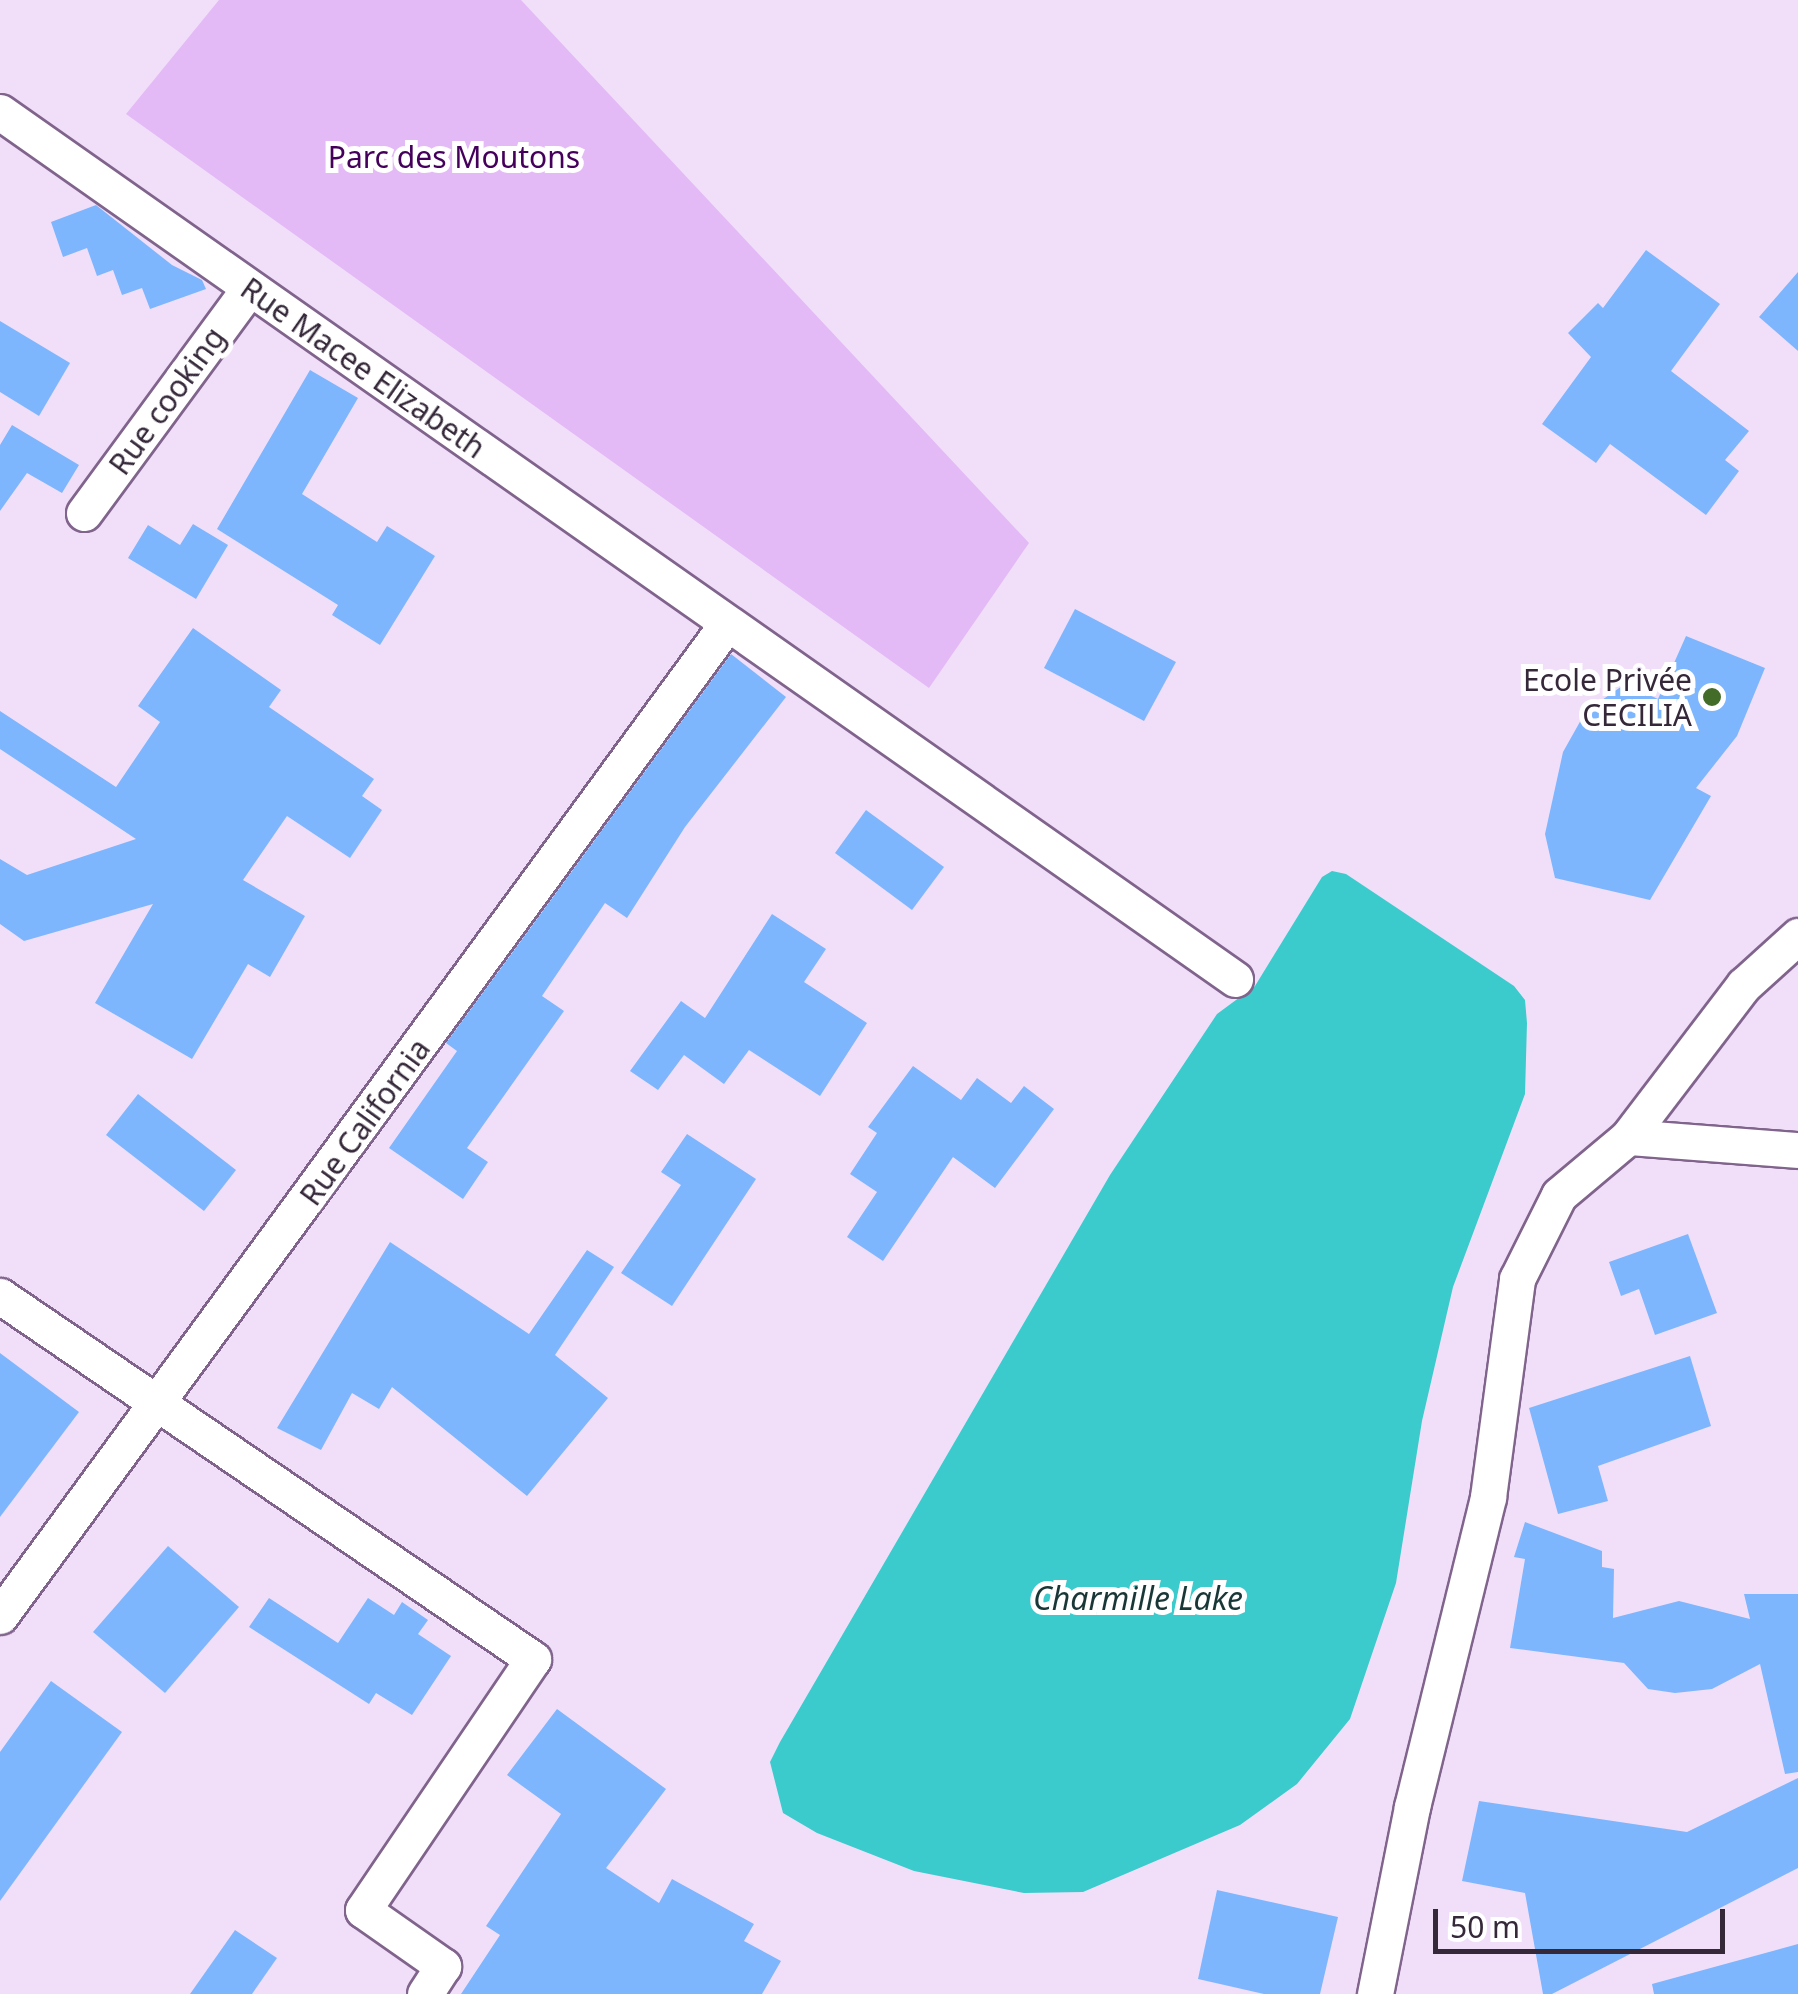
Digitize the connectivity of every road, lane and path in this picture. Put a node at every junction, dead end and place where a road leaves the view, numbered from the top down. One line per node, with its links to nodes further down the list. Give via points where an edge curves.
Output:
1 (0, 112): 2 (street, Rue Macee Elizabeth)
2 (250, 288): 3 (street, Rue cooking); 4 (street, Rue Macee Elizabeth)
3 (84, 514)
4 (726, 624): 6 (street, Rue Macee Elizabeth); 10 (street, Rue California)
5 (1798, 936): 7 (street, via 1744,985)
6 (1235, 979)
7 (1628, 1137): 8 (street); 13 (street, via 1559,1195 1518,1280 1488,1497 1412,1807)
8 (1798, 1150)
9 (0, 1296): 10 (street)
10 (161, 1402): 11 (street, Rue California); 12 (street, via 533,1659 363,1910 443,1966)
11 (0, 1616)
12 (426, 1994)
13 (1375, 1994)

